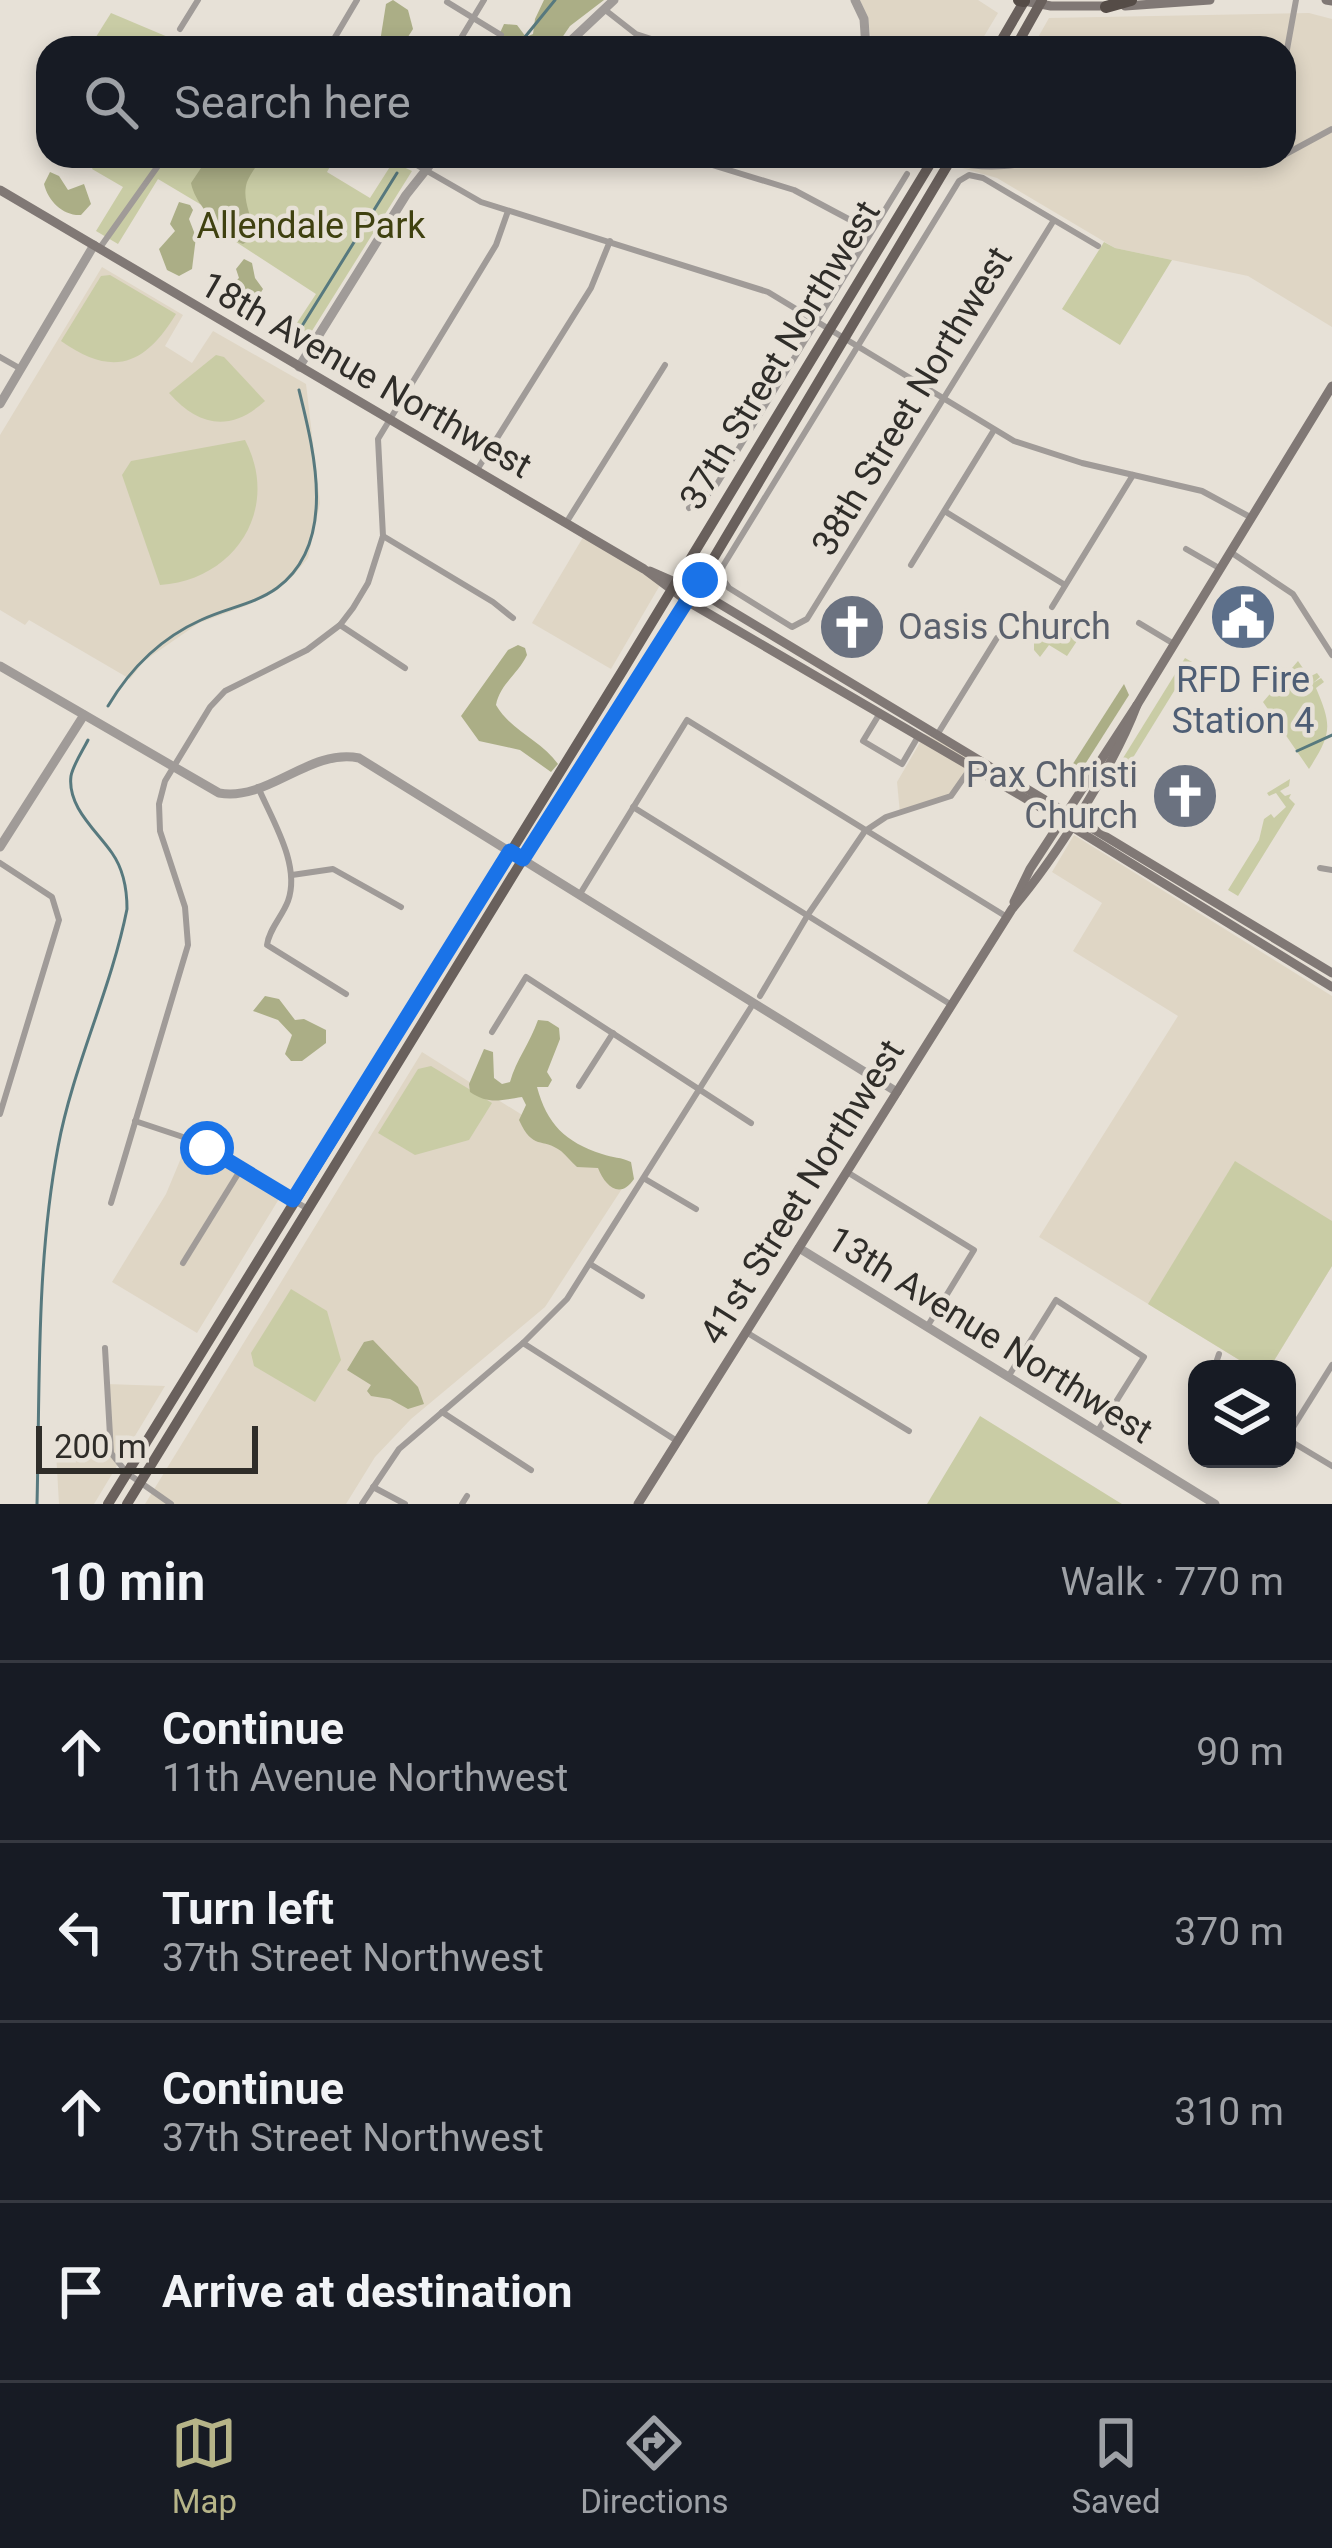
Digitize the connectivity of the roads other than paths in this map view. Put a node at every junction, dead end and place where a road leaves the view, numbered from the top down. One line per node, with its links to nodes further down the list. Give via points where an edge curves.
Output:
1 (199, 0): 15 (street)
2 (357, 0): 17 (street)
3 (484, 0): 14 (street)
4 (614, 0): 13 (street)
5 (855, 0): 21 (street)
6 (1023, 0): 11 (main road); 22 (main road)
7 (1131, 0): 12 (highway)
8 (1210, 0): 12 (main road)
9 (1296, 0): 24 (street)
10 (448, 2): 14 (street)
11 (1040, 2): 12 (main road); 23 (main road)
12 (1106, 7)
13 (604, 9): 19 (street); 20 (street)
14 (473, 18): 16 (street); 18 (street)
15 (180, 29)
16 (501, 35)
17 (336, 36)
18 (462, 36)
19 (575, 36)
20 (641, 36)
21 (865, 36)
22 (1004, 36)
23 (1022, 36)
24 (1289, 36)
25 (1332, 129): 26 (street)
26 (1296, 148)
27 (156, 168): 41 (street)
28 (419, 168): 33 (street)
29 (427, 168): 33 (street)
30 (722, 168): 38 (street, via 794,190)
31 (937, 168): 43 (main road, 37th Street Northwest)
32 (939, 168): 44 (main road, 37th Street Northwest)
33 (424, 171): 36 (street); 47 (street)
34 (907, 174): 38 (street)
35 (0, 190): 41 (main road, 18th Avenue Northwest)
36 (508, 211): 39 (street); 52 (street, via 496,245)
37 (1054, 220): 40 (street); 44 (street, via 983,178 959,181); 50 (street, 38th Street Northwest)
38 (872, 231): 42 (street)
39 (610, 241): 42 (street, via 752,285); 54 (street, via 592,288)
40 (1098, 246)
41 (96, 247): 47 (main road, 18th Avenue Northwest); 48 (street)
42 (816, 320): 43 (street); 56 (street, via 717,484)
43 (831, 330): 44 (street); 66 (main road, 37th Street Northwest)
44 (852, 342): 50 (street); 50 (street, 38th Street Northwest, via 720,575 792,627 815,609); 67 (main road, 37th Street Northwest)
45 (0, 357): 48 (street)
46 (665, 365): 59 (street)
47 (299, 368): 52 (main road, 18th Avenue Northwest)
48 (21, 369): 51 (street)
49 (1332, 386): 58 (main road, 41st Street Northwest)
50 (944, 398): 53 (street)
51 (0, 404)
52 (388, 418): 54 (main road, 18th Avenue Northwest); 60 (street, via 377,445)
53 (994, 430): 55 (street); 57 (street)
54 (477, 470): 59 (main road, 18th Avenue Northwest)
55 (1133, 475): 58 (street, via 1202,491); 65 (street)
56 (689, 508)
57 (945, 511): 63 (street); 65 (street)
58 (1252, 518): 62 (main road, 41st Street Northwest)
59 (566, 523): 66 (main road, 18th Avenue Northwest)
60 (383, 536): 70 (street); 72 (street, via 368,584)
61 (1186, 549): 64 (street)
62 (1230, 552): 64 (main road, 41st Street Northwest); 75 (street, via 1293,594)
63 (911, 566)
64 (1220, 569): 74 (main road, 41st Street Northwest)
65 (1065, 585): 69 (street)
66 (674, 586): 67 (main road, 18th Avenue Northwest); 68 (main road, 18th Avenue Northwest); 89 (main road, 37th Street Northwest)
67 (694, 590): 68 (main road, 37th Street Northwest); 81 (main road, 18th Avenue Northwest)
68 (687, 602): 78 (main road, 18th Avenue Northwest); 90 (main road, 37th Street Northwest)
69 (1052, 607)
70 (513, 618)
71 (1139, 623): 74 (street)
72 (340, 625): 77 (street); 83 (street, via 225,691)
73 (997, 638): 81 (street)
74 (1174, 644): 86 (main road, 41st Street Northwest)
75 (1332, 655)
76 (0, 666): 79 (street)
77 (405, 668)
78 (880, 712): 80 (main road, 18th Avenue Northwest); 80 (street, via 863,741 902,764)
79 (84, 715): 83 (street); 88 (street)
80 (919, 735): 82 (main road, 18th Avenue Northwest)
81 (937, 735): 82 (main road, 18th Avenue Northwest)
82 (974, 762): 86 (main road, 18th Avenue Northwest); 87 (street, via 945,800)
83 (172, 767): 84 (street, via 219,794); 110 (street, via 159,821 188,945)
84 (258, 787): 89 (street, via 327,759 354,757); 94 (street)
85 (633, 807): 87 (street, via 687,720); 95 (street); 97 (street)
86 (1068, 818): 98 (main road, 41st Street Northwest); 99 (main road, 18th Avenue Northwest); 100 (main road, 18th Avenue Northwest)
87 (866, 831): 97 (street); 98 (street)
88 (0, 848)
89 (510, 851): 90 (street); 115 (main road, 37th Street Northwest)
90 (523, 859): 95 (street); 117 (main road, 37th Street Northwest)
91 (0, 863): 109 (street, via 52,897 59,920)
92 (1320, 868): 93 (street)
93 (1332, 870)
94 (292, 875): 96 (street, via 333,869); 101 (street, via 267,945)
95 (580, 895): 102 (street)
96 (400, 907)
97 (808, 913): 102 (street); 103 (street)
98 (1009, 913): 103 (main road, 41st Street Northwest)
99 (1332, 973)
100 (1332, 987)
101 (346, 994)
102 (756, 1000): 107 (street); 108 (street)
103 (952, 1006): 108 (main road, 41st Street Northwest)
104 (492, 1032): 105 (street, via 526,977)
105 (613, 1033): 106 (street); 107 (street)
106 (579, 1086)
107 (701, 1089): 111 (street); 114 (street)
108 (897, 1093): 113 (main road, 41st Street Northwest)
109 (0, 1114)
110 (135, 1121): 112 (street, via 189,1138); 116 (street)
111 (751, 1123)
112 (241, 1169): 115 (street); 120 (street)
113 (847, 1172): 119 (main road, 41st Street Northwest); 123 (street, via 974,1250)
114 (645, 1179): 118 (street); 121 (street)
115 (293, 1200): 117 (street); 139 (main road, 37th Street Northwest)
116 (112, 1203)
117 (308, 1209): 140 (main road, 37th Street Northwest)
118 (696, 1209)
119 (799, 1248): 123 (street, 13th Avenue Northwest); 124 (main road, 41st Street Northwest)
120 (183, 1263)
121 (590, 1264): 122 (street); 125 (street)
122 (642, 1296)
123 (927, 1327): 130 (street, 13th Avenue Northwest)
124 (746, 1332): 133 (street); 135 (main road, 41st Street Northwest)
125 (523, 1343): 131 (street); 135 (street)
126 (105, 1348): 139 (street, via 109,1446)
127 (1219, 1354): 128 (street)
128 (1217, 1360)
129 (1332, 1366): 132 (street)
130 (1008, 1377): 134 (street, 13th Avenue Northwest); 134 (street, via 1056,1300 1144,1357)
131 (442, 1412): 138 (street); 141 (street, via 399,1449)
132 (1296, 1424)
133 (909, 1431)
134 (1097, 1432): 148 (street, 13th Avenue Northwest)
135 (678, 1441): 147 (main road, 41st Street Northwest)
136 (1296, 1444): 137 (street)
137 (1332, 1466)
138 (530, 1470)
139 (127, 1473): 140 (street); 142 (main road, 37th Street Northwest)
140 (140, 1482): 143 (main road, 37th Street Northwest); 144 (street)
141 (373, 1487): 145 (street); 146 (street)
142 (108, 1504)
143 (127, 1504)
144 (171, 1504)
145 (362, 1504)
146 (405, 1504)
147 (638, 1504)
148 (1215, 1504)

